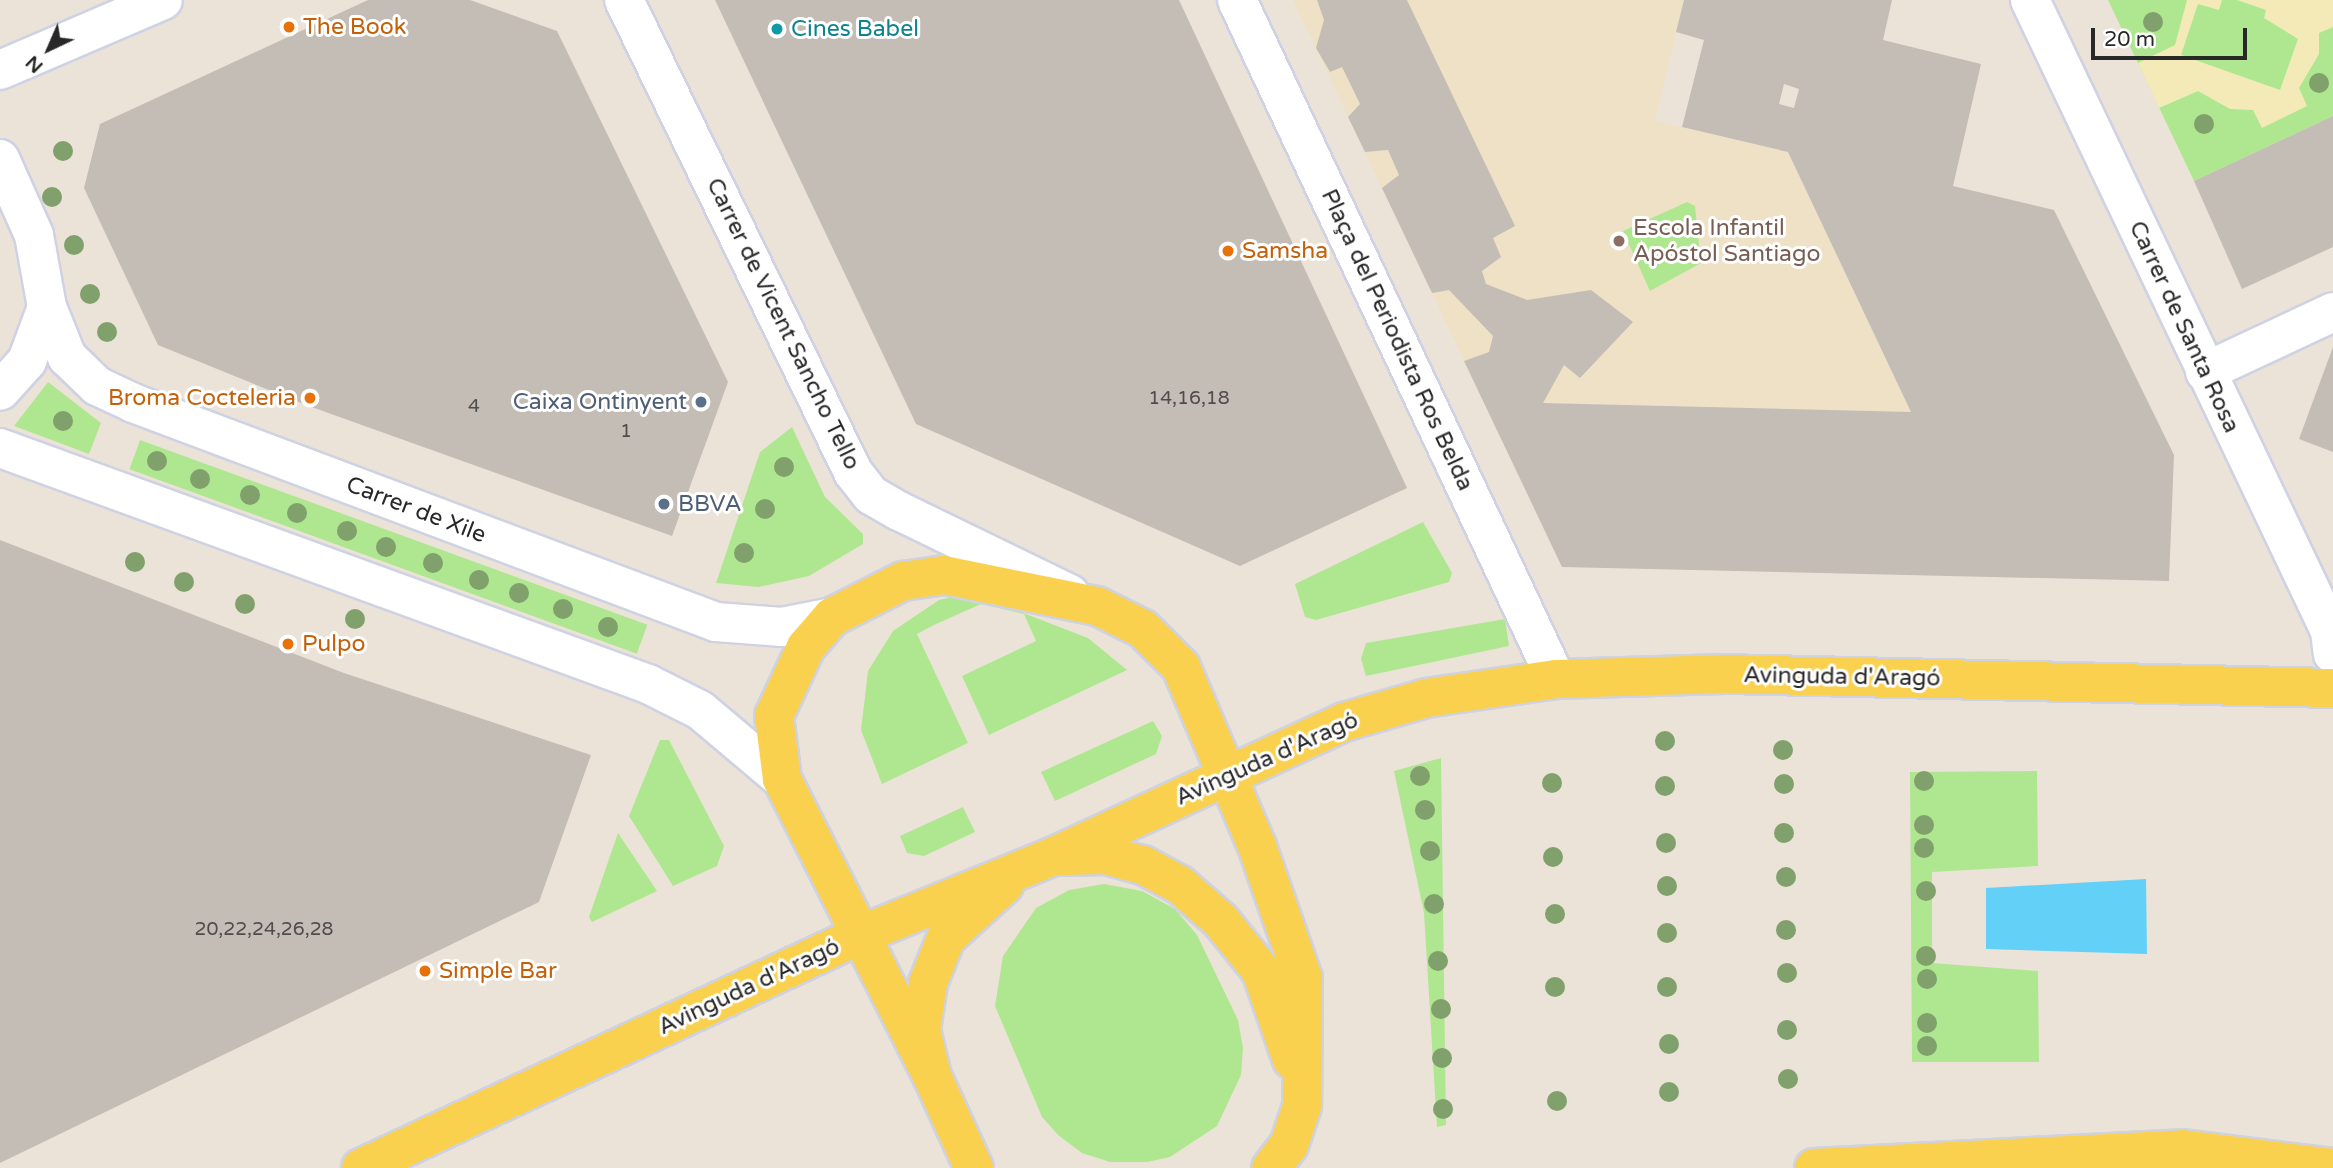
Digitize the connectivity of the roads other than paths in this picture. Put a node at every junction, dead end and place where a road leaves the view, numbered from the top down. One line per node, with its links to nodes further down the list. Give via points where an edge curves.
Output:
1 (163, 0): 5 (street)
2 (624, 0): 12 (street, Carrer de Vicent Sancho Tello, via 853,472 871,495 899,511)
3 (1237, 0): 15 (street, Plaça del Periodista Ros Belda)
4 (2029, 0): 9 (street, Carrer de Santa Rosa)
5 (0, 70)
6 (0, 159): 7 (street, Carrer de Xile, via 34,234)
7 (47, 307): 10 (street, via 27,361); 13 (street, Carrer de Xile, via 67,357 97,386 133,403 716,622 782,626)
8 (2333, 312): 9 (street)
9 (2205, 372): 14 (street, Carrer de Santa Rosa, via 2330,631)
10 (0, 391)
11 (0, 448): 18 (street, via 648,684 700,710)
12 (1097, 606): 13 (main road, via 944,575 903,581); 17 (main road, via 1143,629 1181,667)
13 (832, 617): 18 (main road, via 806,647 774,716)
14 (2333, 654)
15 (1556, 680): 16 (main road, Avinguda d'Aragó, via 1724,674); 17 (main road, Avinguda d'Aragó, via 1491,686 1370,713)
16 (2333, 688)
17 (1228, 776): 19 (main road, Avinguda d'Aragó); 22 (main road, via 1303,978)
18 (782, 779): 20 (main road)
19 (1054, 856): 20 (main road, Avinguda d'Aragó); 21 (main road, via 995,891 946,938 928,983 921,1030); 22 (main road, via 1105,855 1143,865 1180,885 1220,921 1261,971 1285,1028)
20 (858, 936): 21 (main road); 23 (main road, Avinguda d'Aragó)
21 (932, 1076): 24 (main road)
22 (1301, 1106): 25 (main road, via 1289,1145)
23 (361, 1168)
24 (974, 1168)
25 (1271, 1168)
26 (1814, 1168): 27 (main road, via 2183,1149)
27 (2333, 1168)

